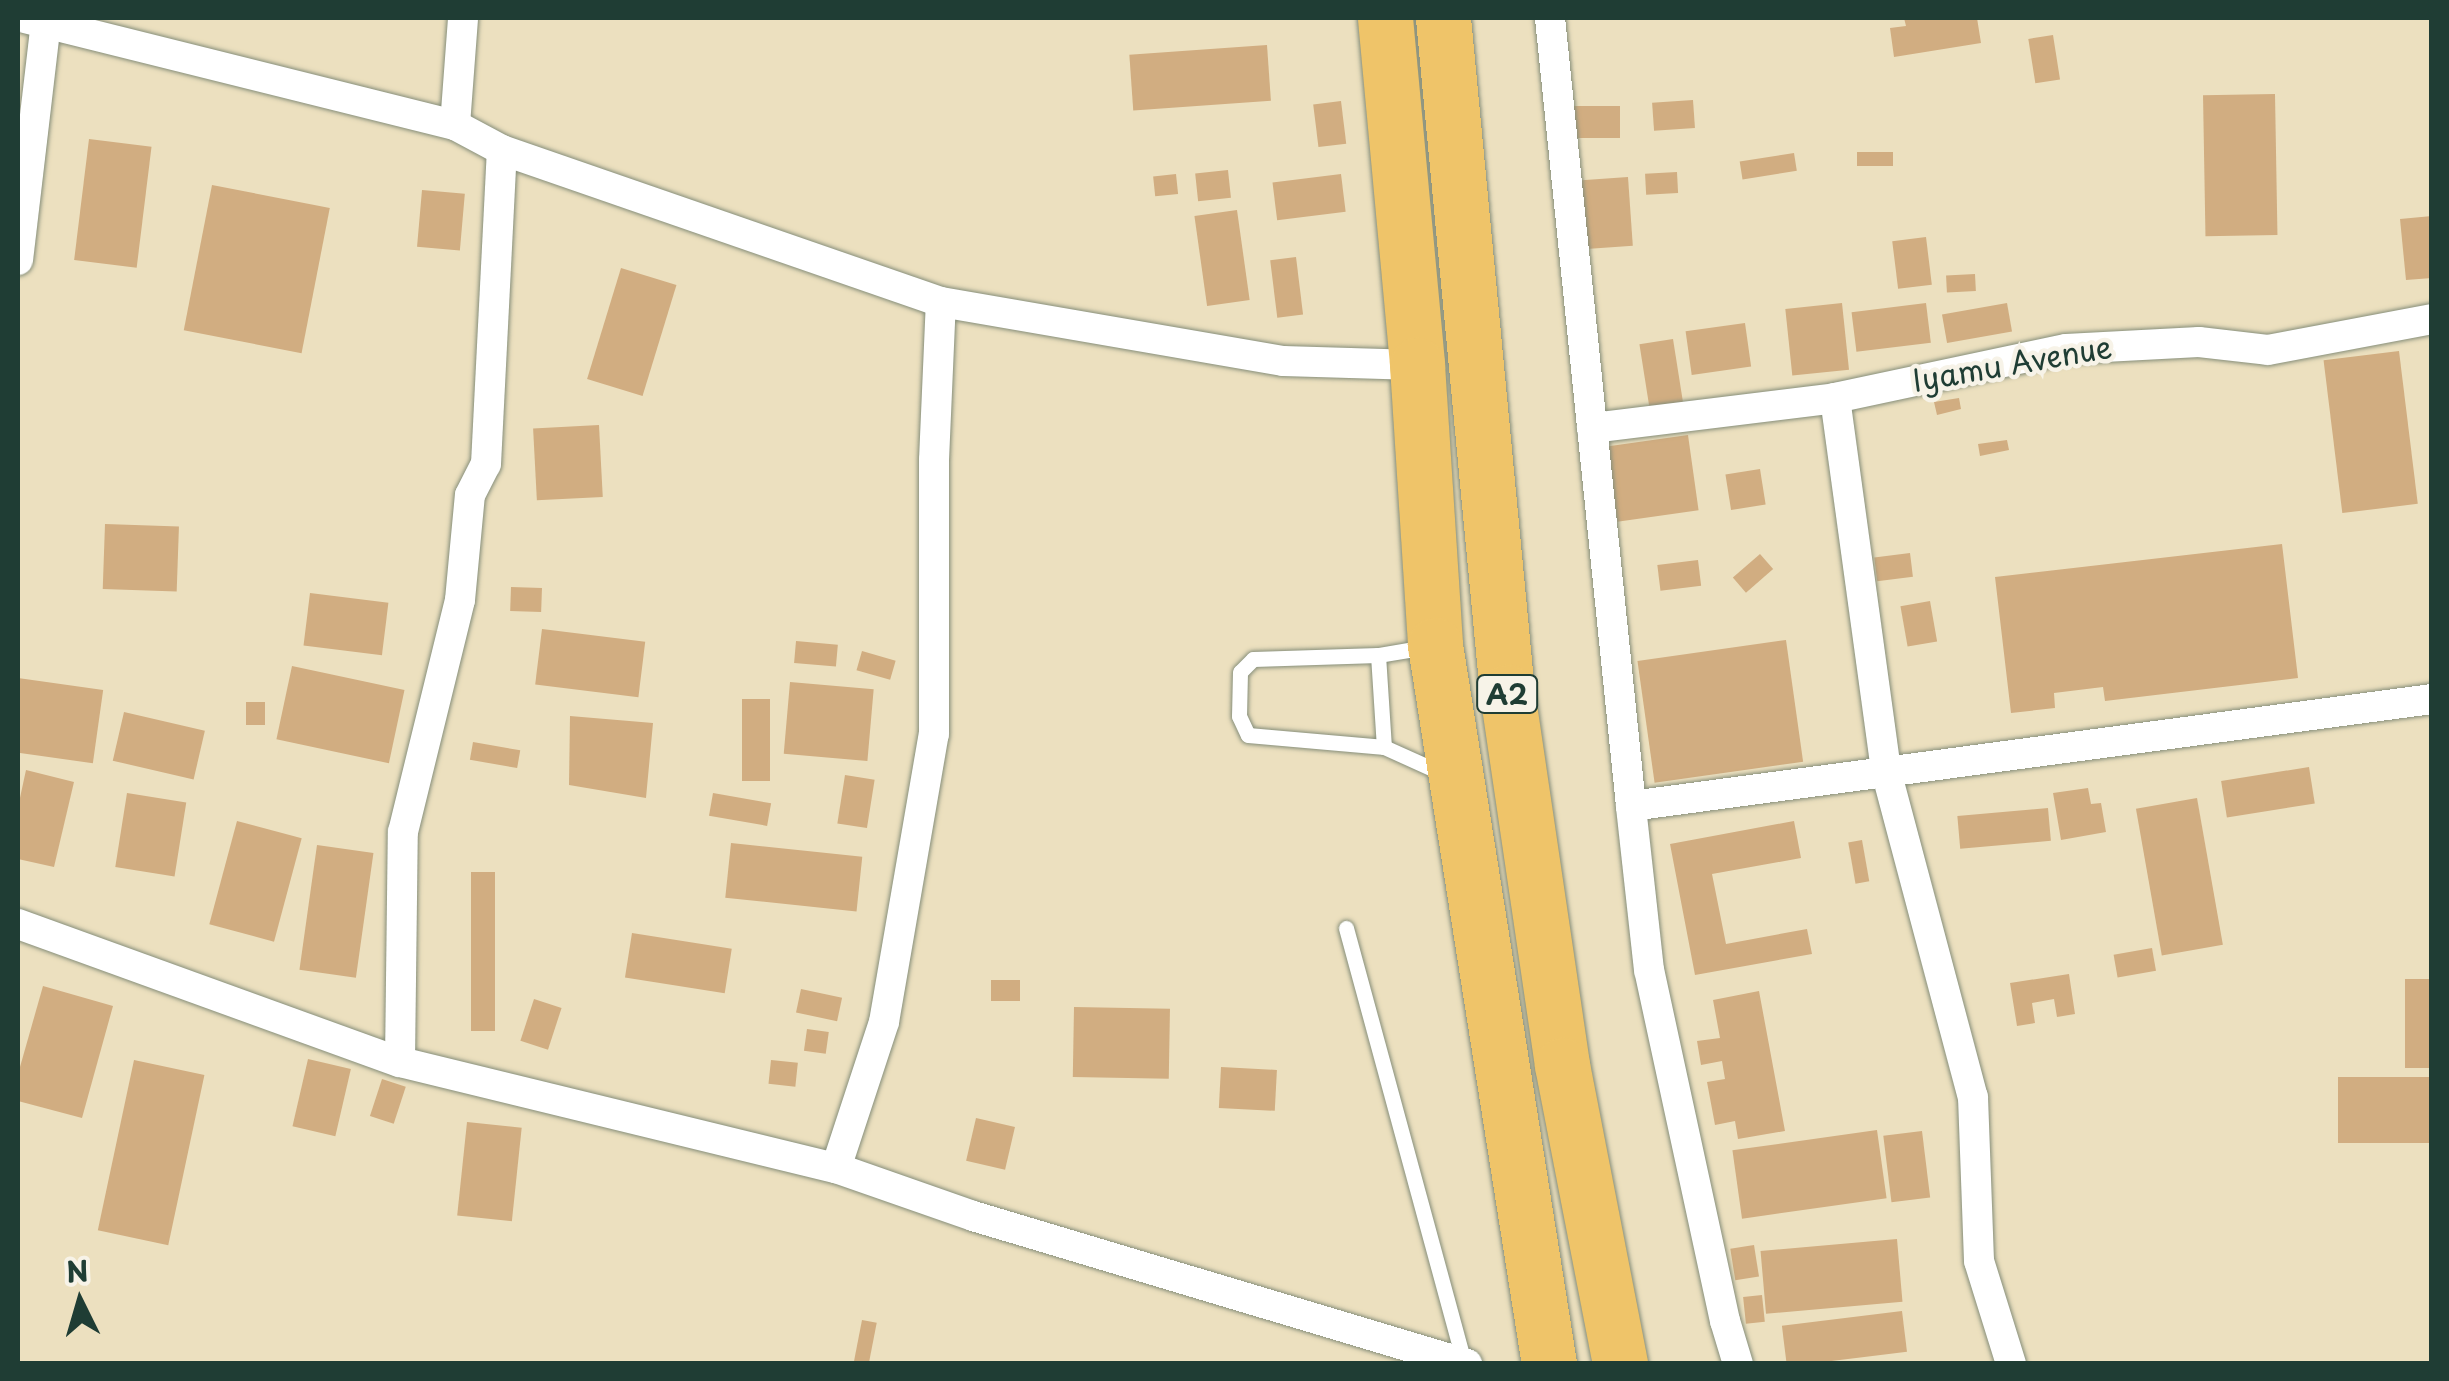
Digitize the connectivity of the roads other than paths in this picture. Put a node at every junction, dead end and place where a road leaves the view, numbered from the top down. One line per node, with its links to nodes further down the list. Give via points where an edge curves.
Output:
1 (463, 18): 6 (street)
2 (1385, 18): 11 (highway, A2)
3 (1443, 18): 27 (highway, A2, via 1507,692 1562,1065)
4 (1550, 18): 13 (street)
5 (36, 20): 6 (street); 8 (street)
6 (455, 125): 7 (street)
7 (502, 150): 9 (street); 23 (street, via 486,464 470,495 460,600 403,832)
8 (18, 260)
9 (941, 302): 11 (street, via 1283,361); 24 (street, via 934,734 884,1022)
10 (2432, 320): 12 (street, Iyamu Avenue, via 2268,350 2199,342 2066,349)
11 (1418, 365): 14 (highway, A2)
12 (1834, 398): 13 (street, Iyamu Avenue); 18 (street)
13 (1592, 428): 20 (street)
14 (1435, 645): 15 (lane); 19 (highway, A2)
15 (1378, 655): 17 (lane); 17 (lane, via 1253,659 1240,672 1239,716 1248,735)
16 (2432, 699): 18 (street)
17 (1384, 747): 19 (lane)
18 (1886, 771): 20 (street); 29 (street, via 1974,1097 1979,1262)
19 (1454, 778): 26 (highway, A2)
20 (1631, 806): 28 (street, via 1650,970)
21 (18, 924): 23 (street)
22 (1346, 928): 25 (lane)
23 (400, 1062): 24 (street)
24 (836, 1168): 25 (street, via 973,1216)
25 (1465, 1363)
26 (1550, 1364)
27 (1620, 1364)
28 (1738, 1364)
29 (2011, 1364)

